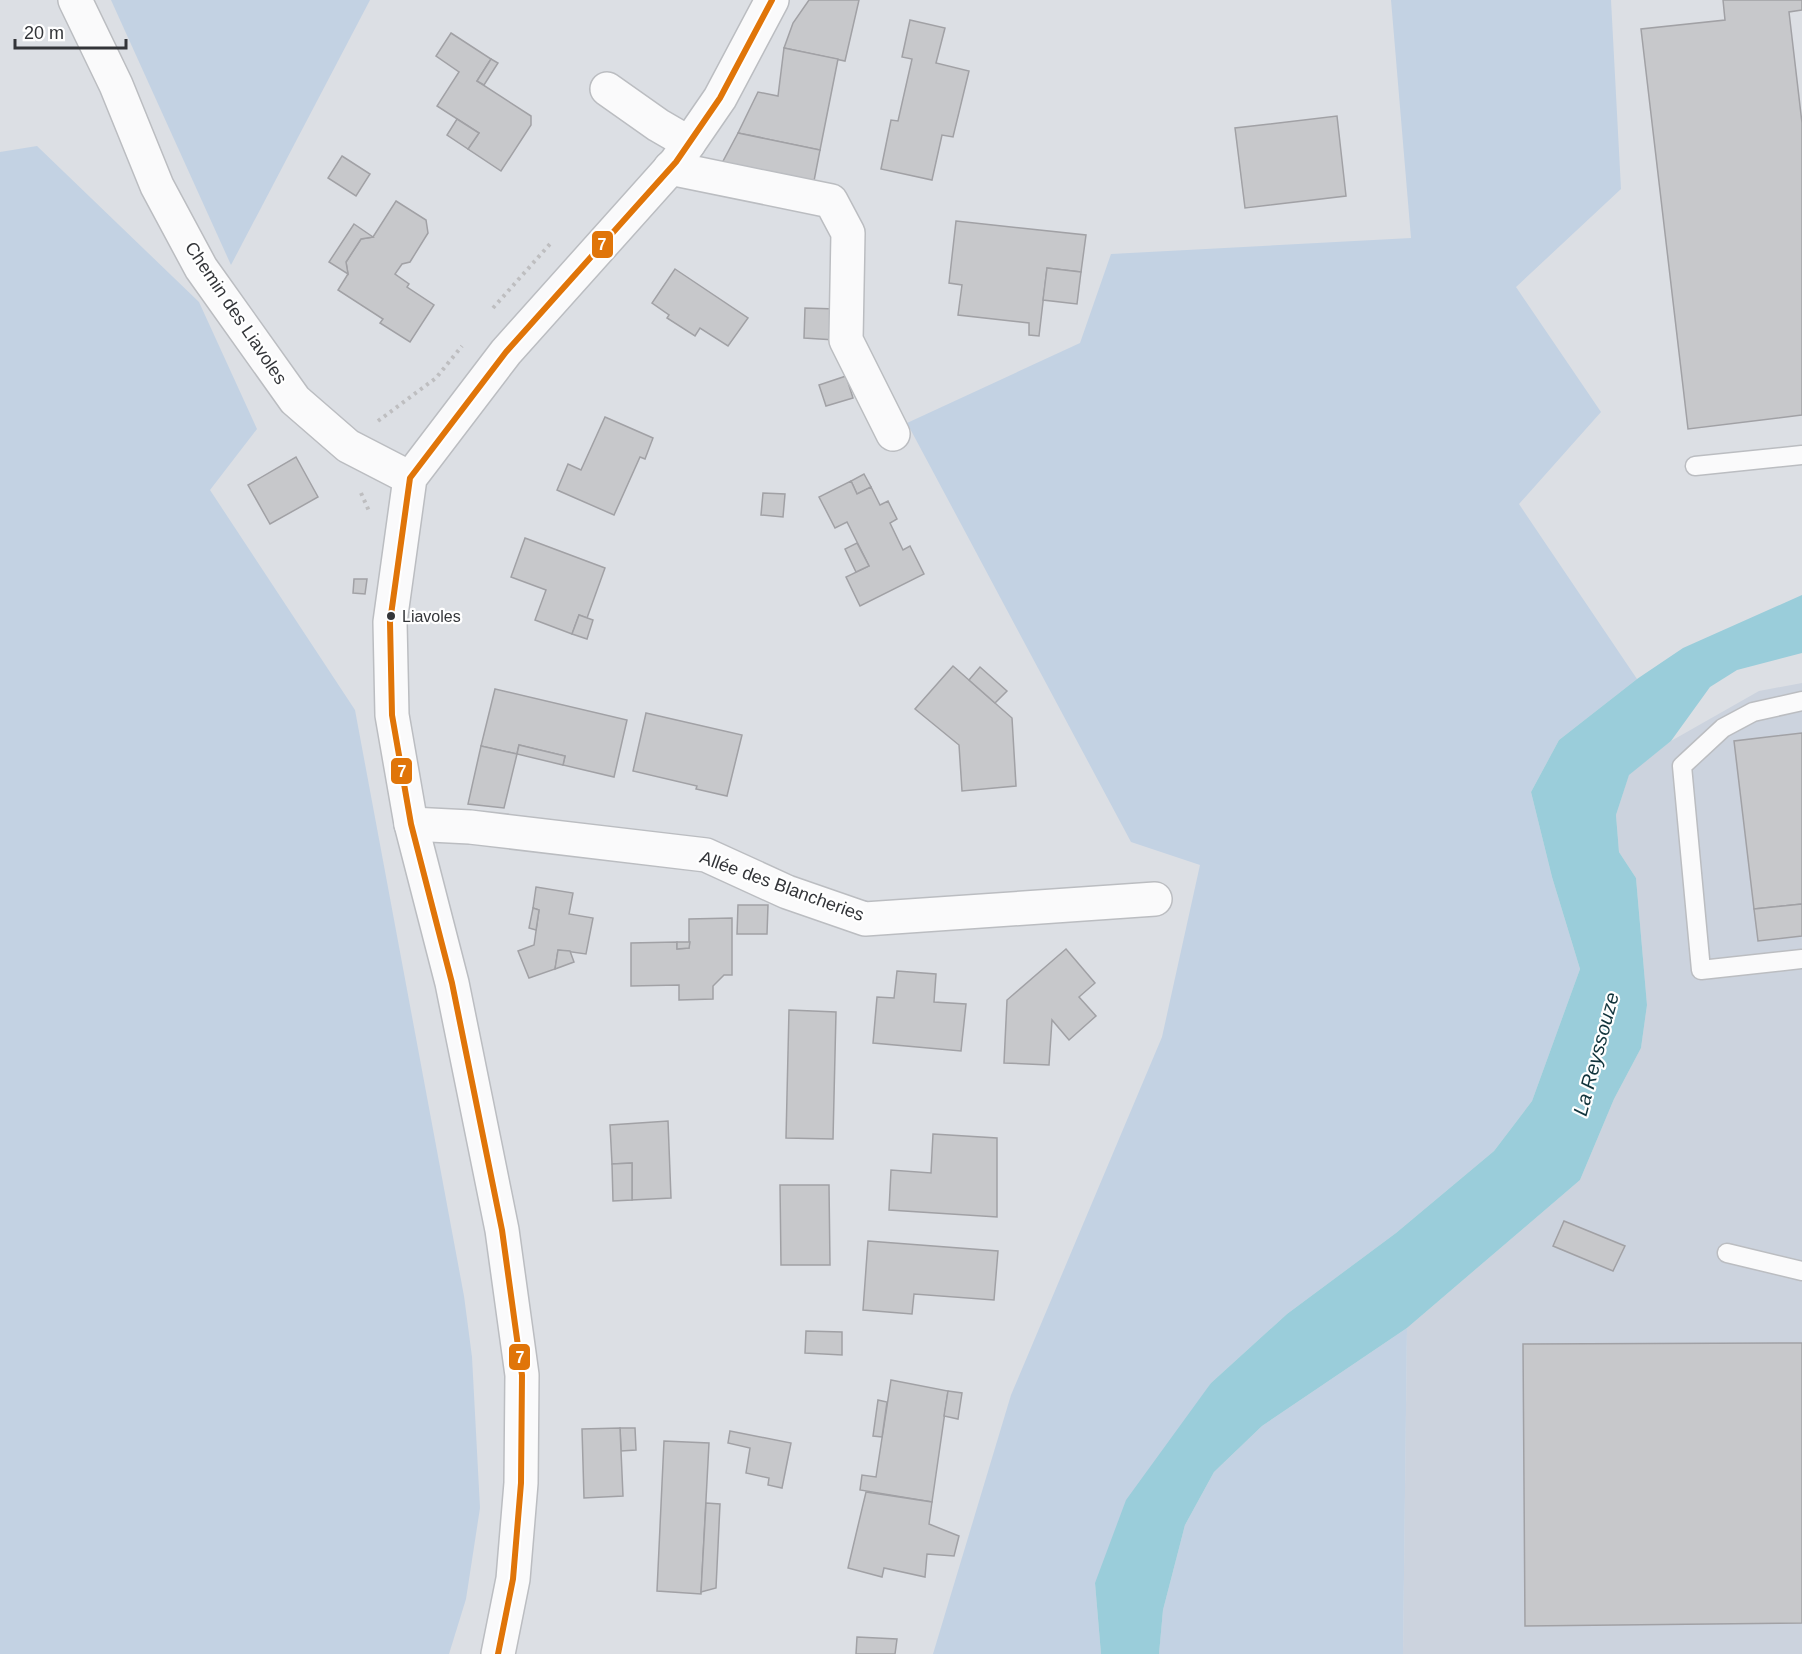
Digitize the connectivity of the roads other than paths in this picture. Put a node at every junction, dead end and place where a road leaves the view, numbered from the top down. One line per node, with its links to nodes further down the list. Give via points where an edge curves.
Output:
1 (75, 0): 8 (street, Chemin des Liavoles, via 116,85 157,186 201,268 295,400 348,446)
2 (772, 0): 4 (street, via 720,98)
3 (607, 89): 4 (street, via 658,126)
4 (679, 155): 5 (street, via 831,201 848,232 846,340); 8 (street, via 506,352)
5 (893, 434)
6 (1802, 455): 7 (lane)
7 (1695, 466)
8 (410, 478): 10 (street, via 390,622 390,652 392,715)
9 (1802, 701): 12 (lane, via 1753,712 1723,728 1682,766 1701,970)
10 (411, 824): 11 (street, Allée des Blancheries, via 470,827 706,855 787,892 865,919); 15 (street, via 470,1068 502,1230 522,1375 521,1484 514,1567)
11 (1155, 899)
12 (1802, 959)
13 (1727, 1253): 14 (lane)
14 (1802, 1271)
15 (498, 1654)

